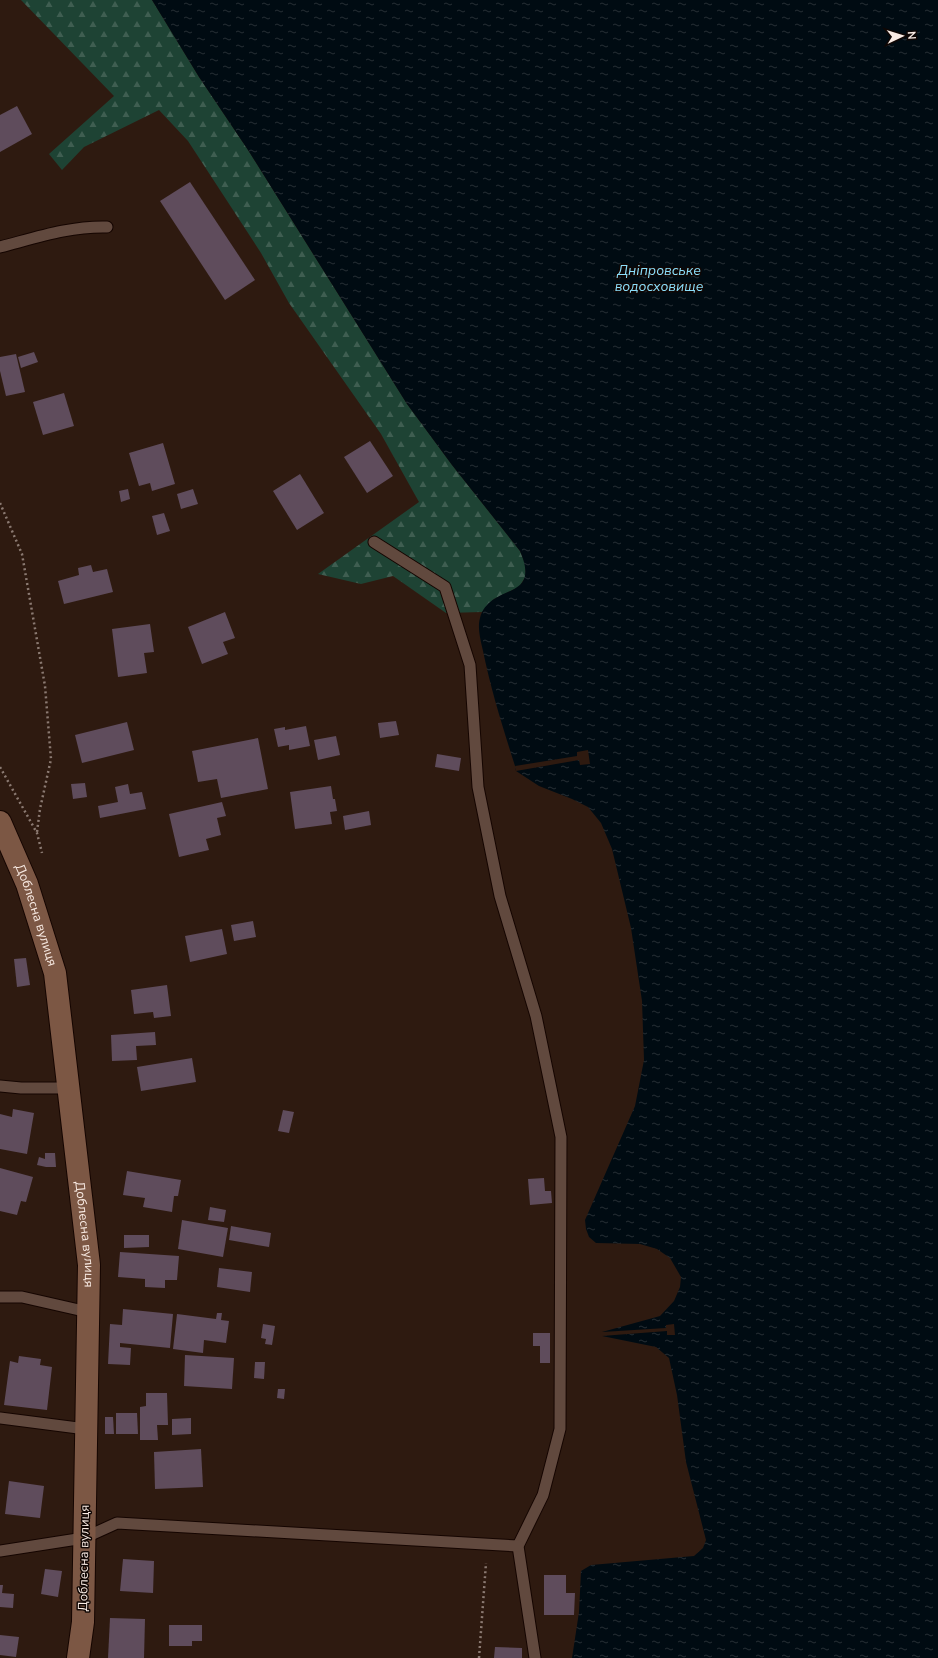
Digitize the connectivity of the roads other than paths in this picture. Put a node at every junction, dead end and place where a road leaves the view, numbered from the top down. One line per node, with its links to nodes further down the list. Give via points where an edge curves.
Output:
1 (107, 227): 2 (lane, via 86,226)
2 (0, 247)
3 (374, 542): 12 (lane, via 445,587 470,665 479,795 500,896 536,1016 561,1137 560,1429 543,1495)
4 (0, 822): 6 (street, Доблесна вулиця, via 27,884 56,973)
5 (0, 1086): 6 (lane)
6 (68, 1088): 8 (street, Доблесна вулиця, via 88,1265)
7 (0, 1298): 8 (lane, via 22,1297)
8 (88, 1312): 10 (street, Доблесна вулиця)
9 (0, 1418): 10 (lane)
10 (86, 1429): 11 (street, Доблесна вулиця)
11 (84, 1538): 12 (lane, via 116,1523); 13 (lane); 14 (street, Доблесна вулиця, via 83,1622)
12 (518, 1546): 15 (lane)
13 (0, 1550)
14 (78, 1658)
15 (535, 1658)

